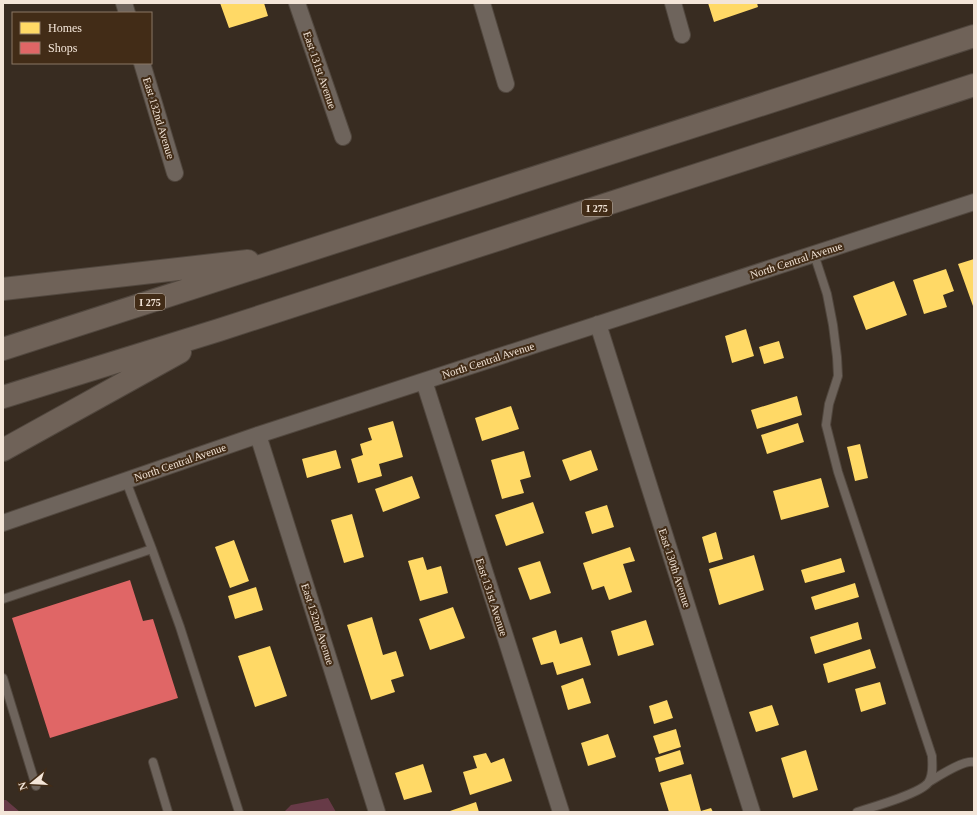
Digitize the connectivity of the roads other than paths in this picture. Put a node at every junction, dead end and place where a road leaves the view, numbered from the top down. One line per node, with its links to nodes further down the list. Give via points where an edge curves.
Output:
1 (297, 3): 9 (street, East 131st Avenue)
2 (482, 3): 7 (street)
3 (673, 3): 4 (street)
4 (682, 35)
5 (974, 36): 13 (highway, I 275)
6 (142, 64): 10 (street, East 132nd Avenue)
7 (506, 84)
8 (974, 85): 16 (highway, I 275)
9 (343, 137)
10 (175, 173)
11 (974, 202): 12 (street, North Central Avenue)
12 (814, 254): 15 (street, North Central Avenue); 29 (lane, via 827,294 837,357 838,376 829,404 826,425 840,479 932,756 933,771)
13 (297, 255): 14 (highway); 17 (highway, I 275)
14 (3, 289)
15 (598, 324): 18 (street, North Central Avenue); 36 (street, East 130th Avenue)
16 (220, 330): 19 (highway, I 275); 21 (highway)
17 (3, 349)
18 (424, 381): 20 (street, North Central Avenue); 35 (street, East 131st Avenue)
19 (3, 397)
20 (258, 435): 22 (street, North Central Avenue); 34 (street, East 132nd Avenue)
21 (3, 450)
22 (126, 481): 23 (street, North Central Avenue); 24 (lane)
23 (3, 523)
24 (152, 549): 25 (lane); 33 (lane, via 180,627)
25 (3, 599)
26 (3, 678): 30 (lane)
27 (153, 762): 32 (lane)
28 (974, 762): 29 (lane, via 961,764)
29 (929, 782): 31 (lane, via 919,790)
30 (36, 786)
31 (860, 811)
32 (168, 812)
33 (239, 812)
34 (378, 812)
35 (561, 812)
36 (752, 812)

